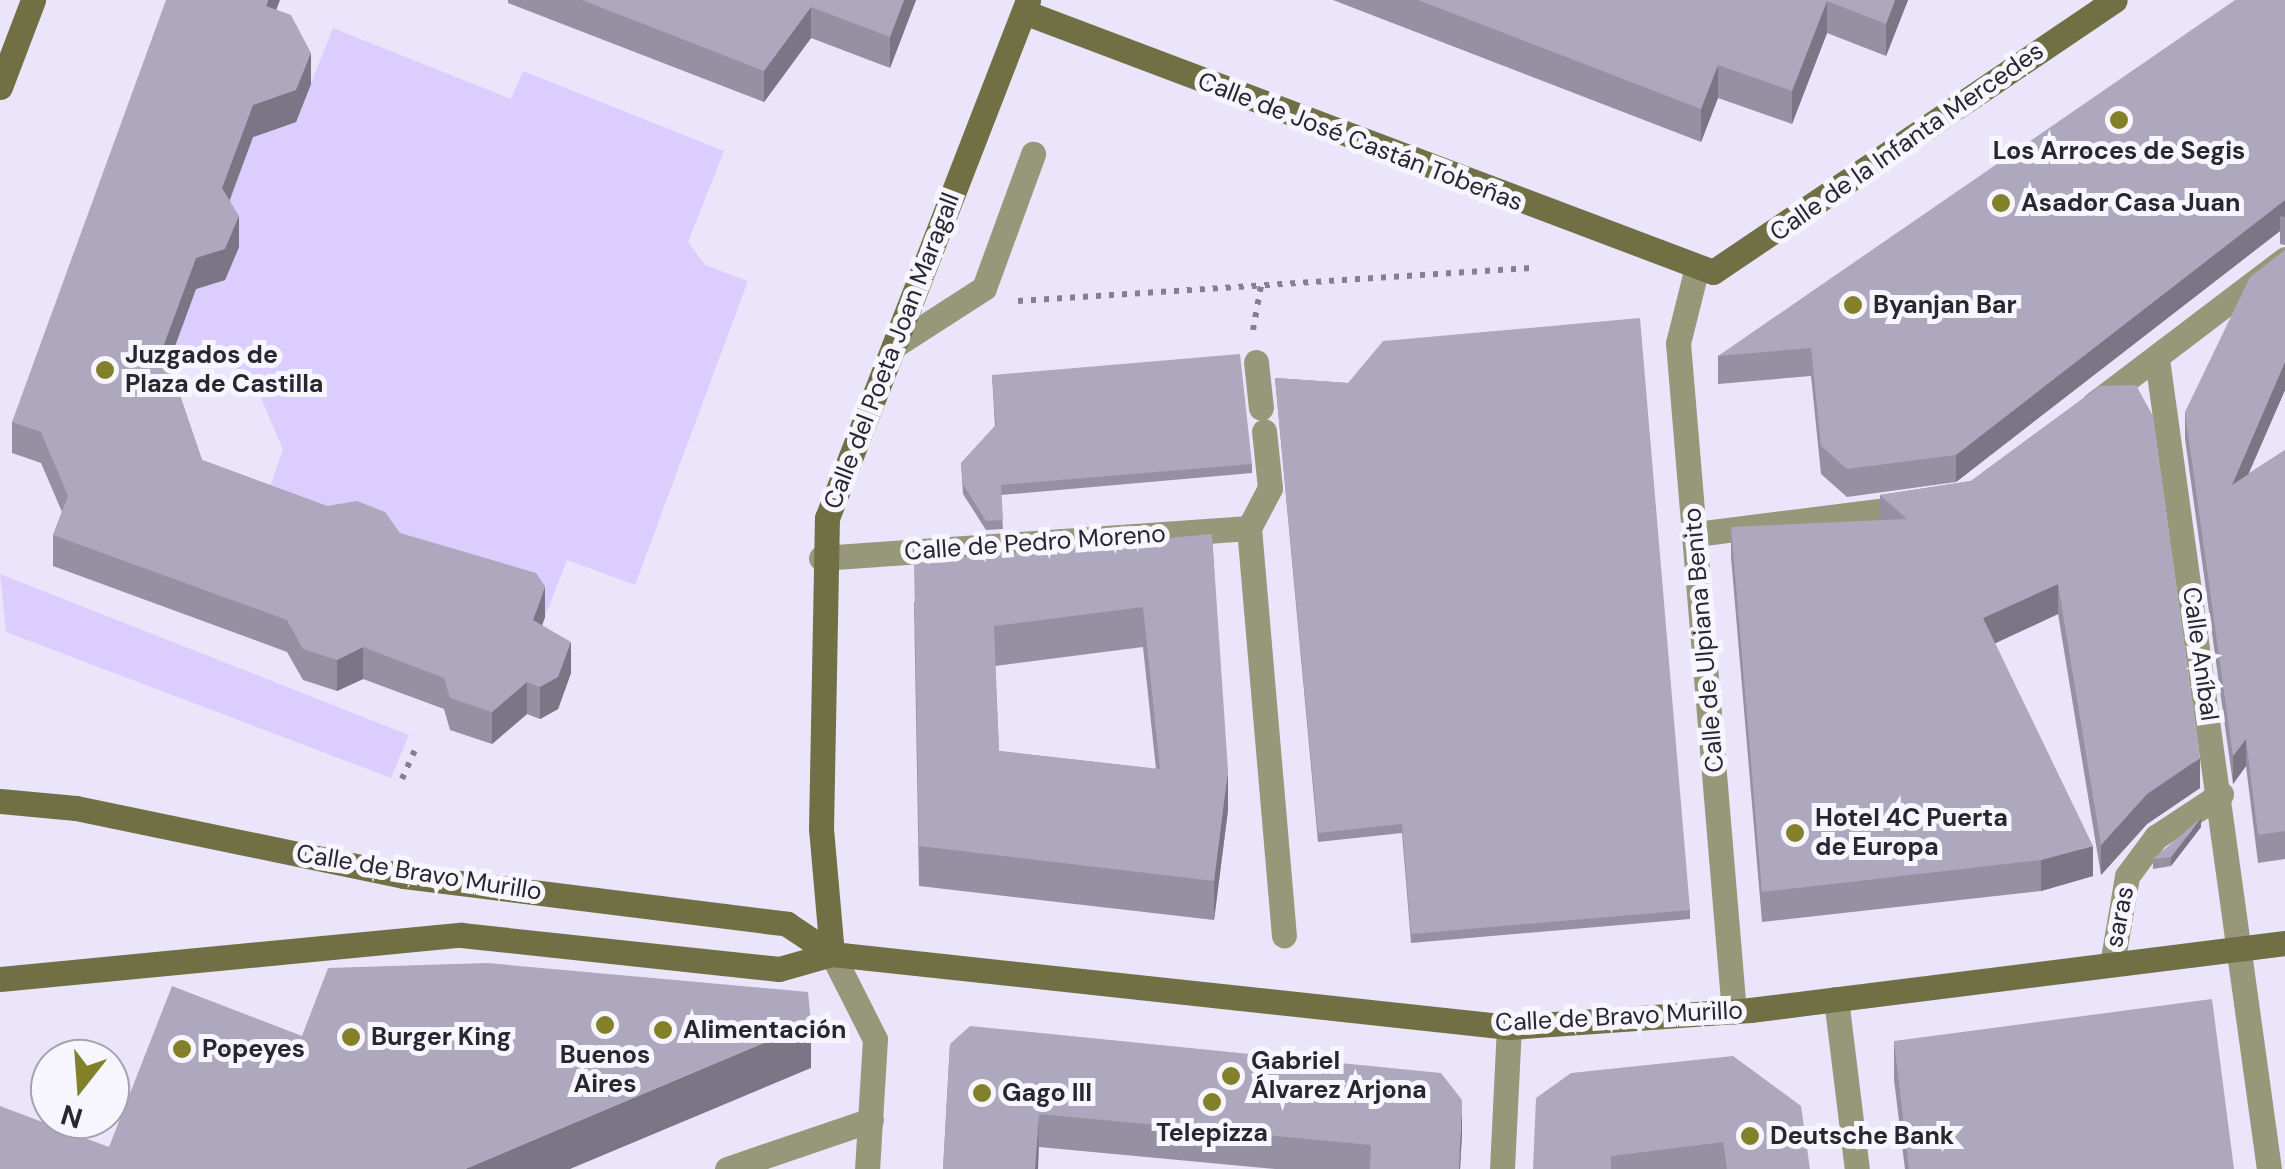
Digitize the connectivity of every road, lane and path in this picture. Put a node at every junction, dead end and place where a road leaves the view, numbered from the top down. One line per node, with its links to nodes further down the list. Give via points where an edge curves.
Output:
1 (33, 0): 4 (main road)
2 (2114, 0): 8 (main road, Calle de la Infanta Mercedes, via 1728,266)
3 (1026, 6): 8 (main road, Calle de José Castán Tobeñas); 12 (main road, Calle del Poeta Joan Maragall)
4 (0, 87)
5 (1033, 154): 10 (street, via 984,288)
6 (2285, 259): 13 (street)
7 (1531, 268): 9 (path)
8 (1696, 271): 18 (street, Calle de Ulpiana Benito, via 1678,344)
9 (1262, 280): 10 (path); 11 (path)
10 (956, 306): 12 (street)
11 (1251, 310)
12 (894, 346): 19 (main road, Calle del Poeta Joan Maragall, via 827,518)
13 (2156, 359): 15 (street); 22 (street, Calle Aníbal)
14 (1256, 362): 17 (street, via 1270,488)
15 (2067, 424)
16 (1943, 502): 18 (street)
17 (1249, 528): 19 (street, Calle de Pedro Moreno); 24 (street)
18 (1696, 534): 31 (street, Calle de Ulpiana Benito)
19 (821, 558): 27 (main road, Calle del Poeta Joan Maragall, via 821,830)
20 (417, 745): 21 (path)
21 (402, 780)
22 (2221, 794): 26 (street, Calle Aníbal); 28 (street, saras, via 2156,837 2127,876)
23 (0, 801): 27 (main road, Calle de Bravo Murillo, via 404,876 787,924)
24 (1284, 936)
25 (2285, 943): 26 (main road, Calle de Bravo Murillo)
26 (2238, 949): 28 (main road, Calle de Bravo Murillo); 38 (street, Calle Aníbal)
27 (832, 954): 29 (main road, Calle de Bravo Murillo, via 780,970 400,936); 32 (main road, Calle de Bravo Murillo); 33 (street, via 875,1039)
28 (2112, 964): 30 (main road, Calle de Bravo Murillo)
29 (0, 979)
30 (1836, 998): 31 (main road, Calle de Bravo Murillo); 37 (street)
31 (1734, 1012): 32 (main road, Calle de Bravo Murillo)
32 (1509, 1027): 36 (street)
33 (871, 1120): 34 (street); 35 (street)
34 (727, 1169)
35 (867, 1169)
36 (1502, 1169)
37 (1857, 1169)
38 (2269, 1169)

